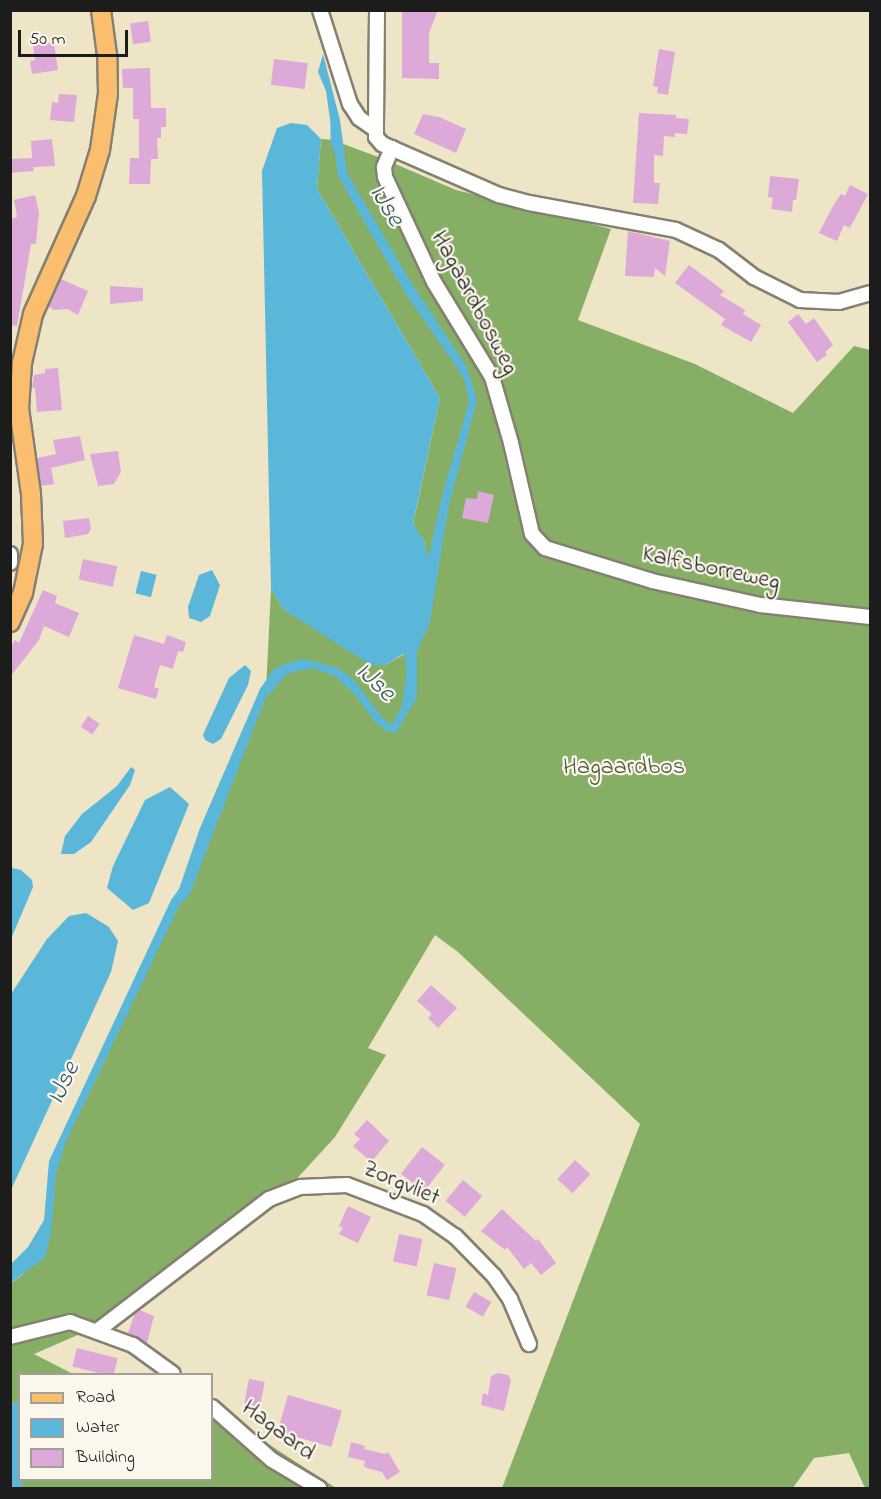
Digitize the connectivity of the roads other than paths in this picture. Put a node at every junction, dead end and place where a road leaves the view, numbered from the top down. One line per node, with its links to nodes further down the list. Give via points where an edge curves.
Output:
1 (101, 10): 10 (main road, via 108,94 100,150 86,196 33,314 22,363 19,409 33,518 30,569)
2 (320, 10): 4 (street, via 350,104 359,118)
3 (377, 10): 4 (street)
4 (376, 130): 5 (street, via 378,141)
5 (392, 148): 6 (street, via 498,195 675,230 719,250 754,277 800,300 839,302); 7 (street, Hagaardbosweg, via 384,167 386,177 434,282 492,377 512,443 532,534)
6 (870, 294)
7 (545, 548): 11 (street, Kalfsborreweg, via 652,581 760,605)
8 (10, 554): 9 (street)
9 (10, 563)
10 (15, 601): 12 (main road)
11 (870, 617)
12 (10, 622)
13 (97, 1331): 14 (street, via 62,1322); 15 (street, Zorgvliet, via 269,1199 301,1187 347,1185 423,1214 454,1236 494,1276 510,1299); 16 (street, via 133,1345)
14 (10, 1337)
15 (529, 1344)
16 (172, 1373)
17 (213, 1408): 18 (street, Hagaard, via 272,1460)
18 (320, 1488)

